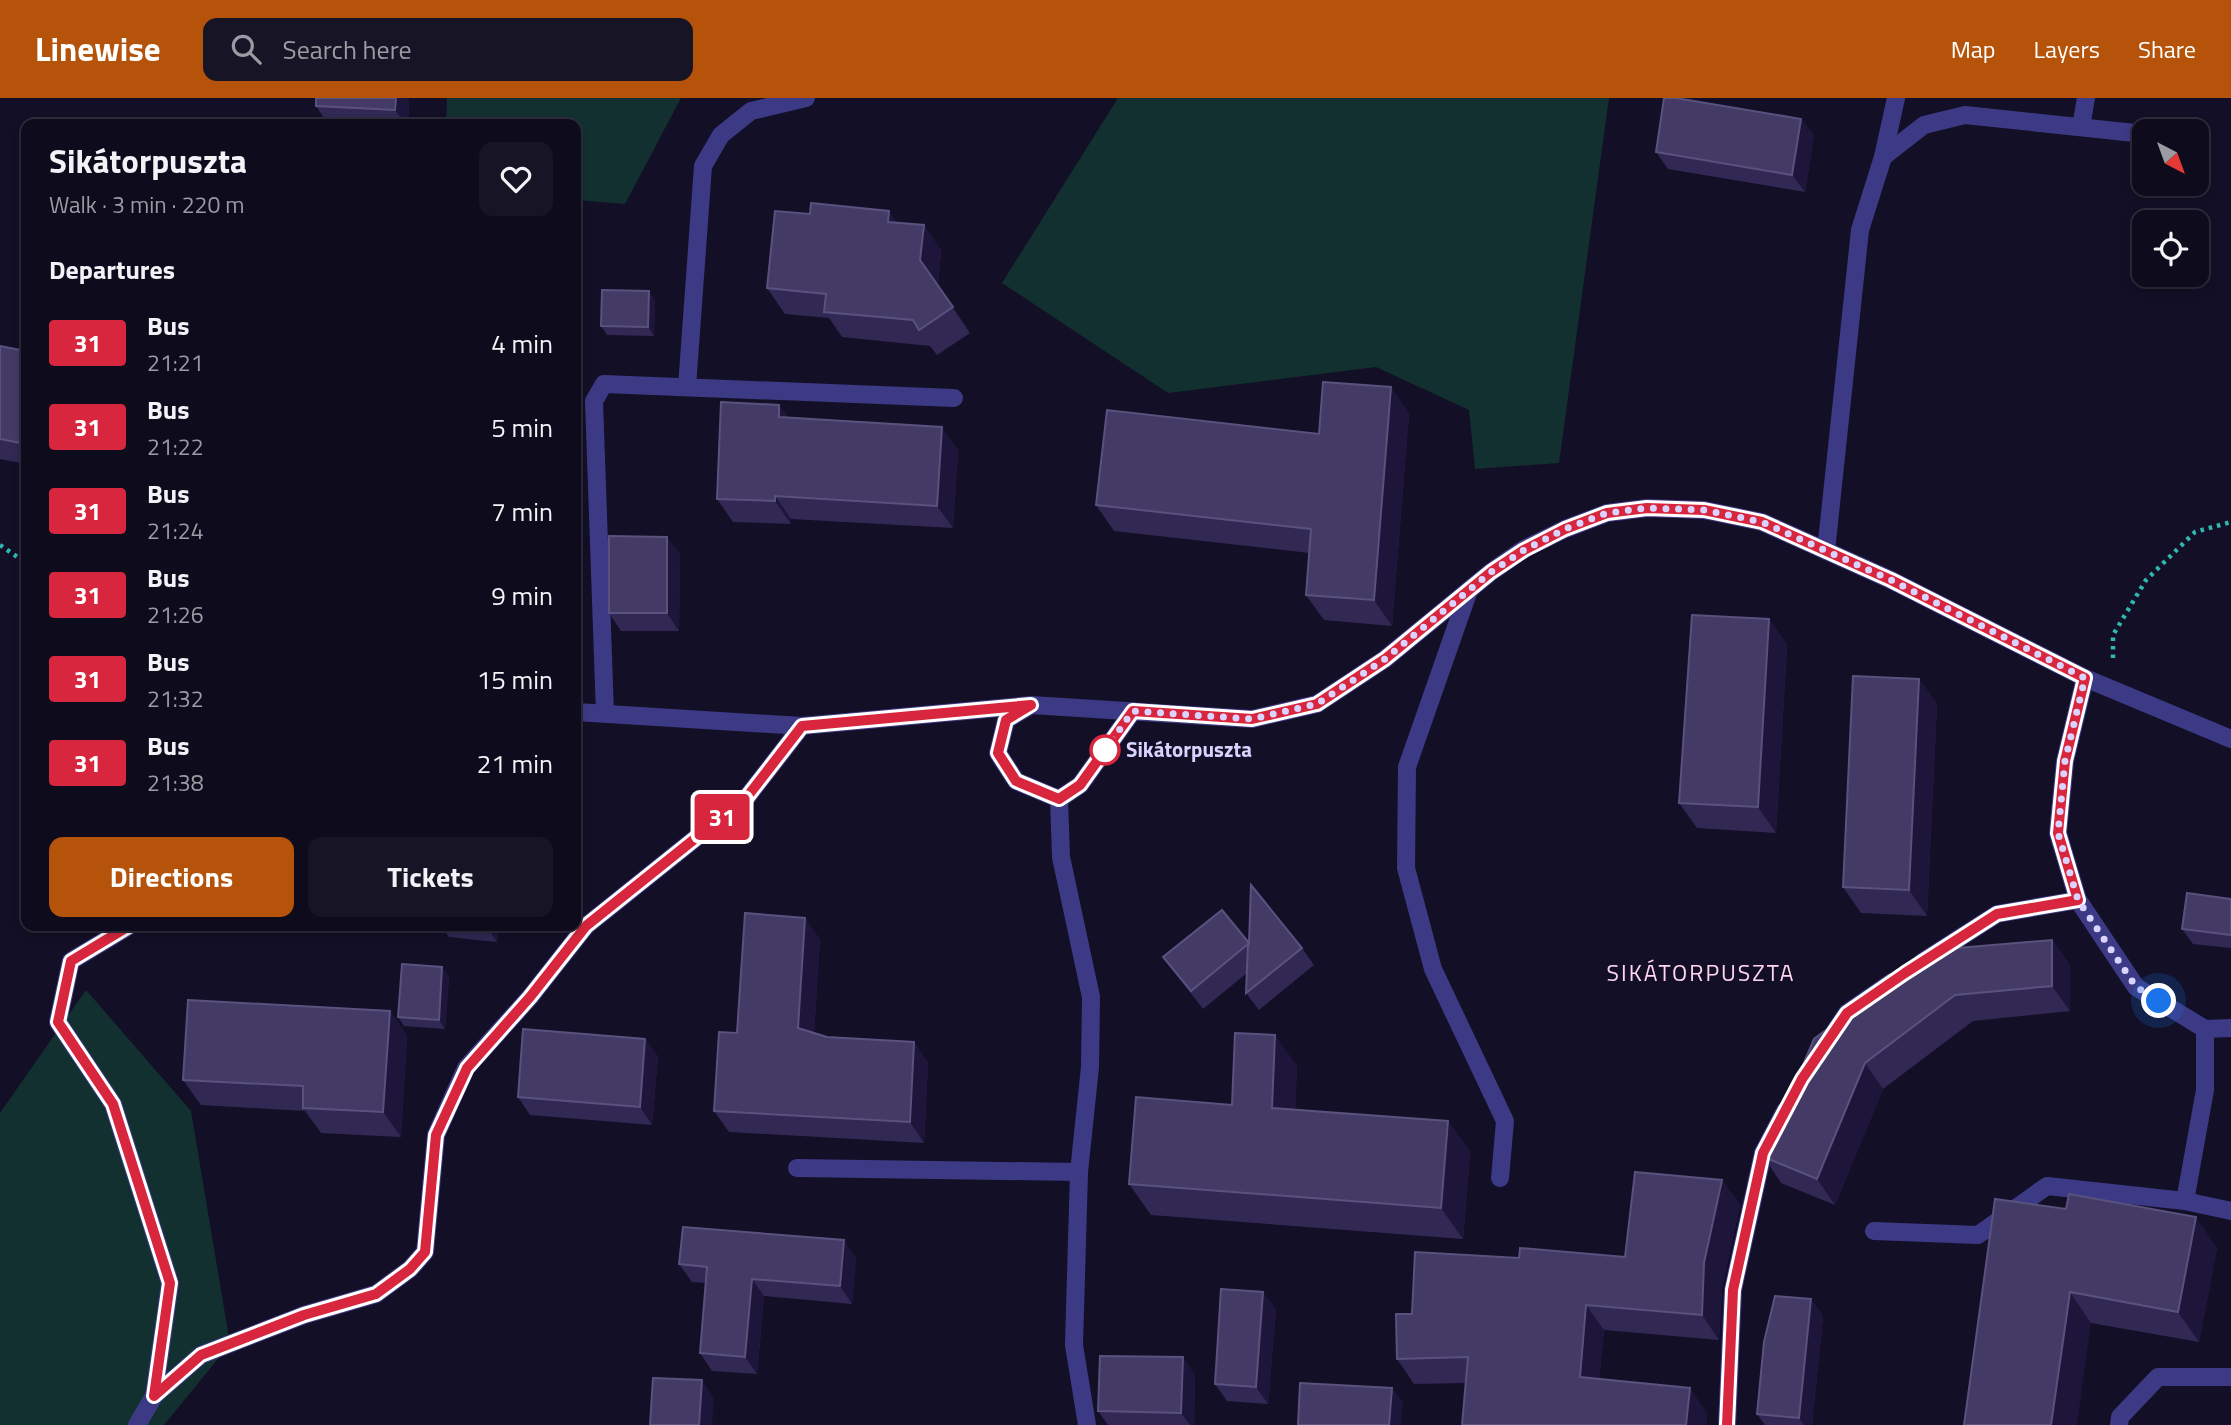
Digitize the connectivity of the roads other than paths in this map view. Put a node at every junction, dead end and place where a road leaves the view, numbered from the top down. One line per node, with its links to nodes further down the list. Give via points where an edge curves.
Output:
1 (806, 98): 7 (lane, via 751,111 721,135 703,166)
2 (1896, 98): 6 (lane)
3 (2086, 98): 4 (lane)
4 (2081, 127): 5 (lane); 6 (lane, via 1965,115 1924,125)
5 (2132, 133)
6 (1883, 158): 9 (lane, via 1860,230)
7 (687, 387): 8 (lane); 15 (lane, via 604,384 594,401)
8 (954, 398)
9 (1826, 551): 10 (lane, via 1762,522 1704,510 1647,508 1607,513 1565,529 1524,550); 11 (lane)
10 (1469, 590): 13 (lane, via 1385,659 1317,704 1252,719); 27 (lane, via 1407,767 1406,868 1433,969 1505,1121)
11 (2085, 678): 17 (lane); 19 (lane, via 2065,761 2058,833)
12 (1031, 705): 13 (lane); 16 (lane); 18 (lane, via 1006,720 998,753 1016,781)
13 (1133, 711): 18 (lane, via 1080,785)
14 (581, 712): 15 (lane)
15 (605, 714): 16 (lane)
16 (802, 726): 32 (lane, via 747,797 586,926 467,1068 436,1135 425,1252 410,1269 376,1294 304,1315 201,1355)
17 (2231, 739)
18 (1059, 799): 26 (lane, via 1061,857 1091,997 1090,1067)
19 (2078, 900): 22 (lane, via 2136,987); 23 (lane, via 1997,914 1847,1013)
20 (121, 931): 32 (lane, via 71,961 58,1022 113,1104 170,1283)
21 (2231, 1028): 22 (lane)
22 (2205, 1030): 28 (lane, via 2205,1090)
23 (1824, 1046)
24 (1795, 1091): 35 (lane, via 1763,1153 1733,1290)
25 (797, 1168): 26 (lane)
26 (1079, 1172): 34 (lane, via 1074,1345)
27 (1500, 1178)
28 (2185, 1201): 29 (lane); 30 (lane, via 2047,1186 1978,1235)
29 (2231, 1211)
30 (1874, 1231)
31 (2231, 1377): 36 (lane, via 2158,1377 2120,1417)
32 (154, 1396): 33 (lane)
33 (137, 1425)
34 (1087, 1425)
35 (1727, 1425)
36 (2119, 1425)

